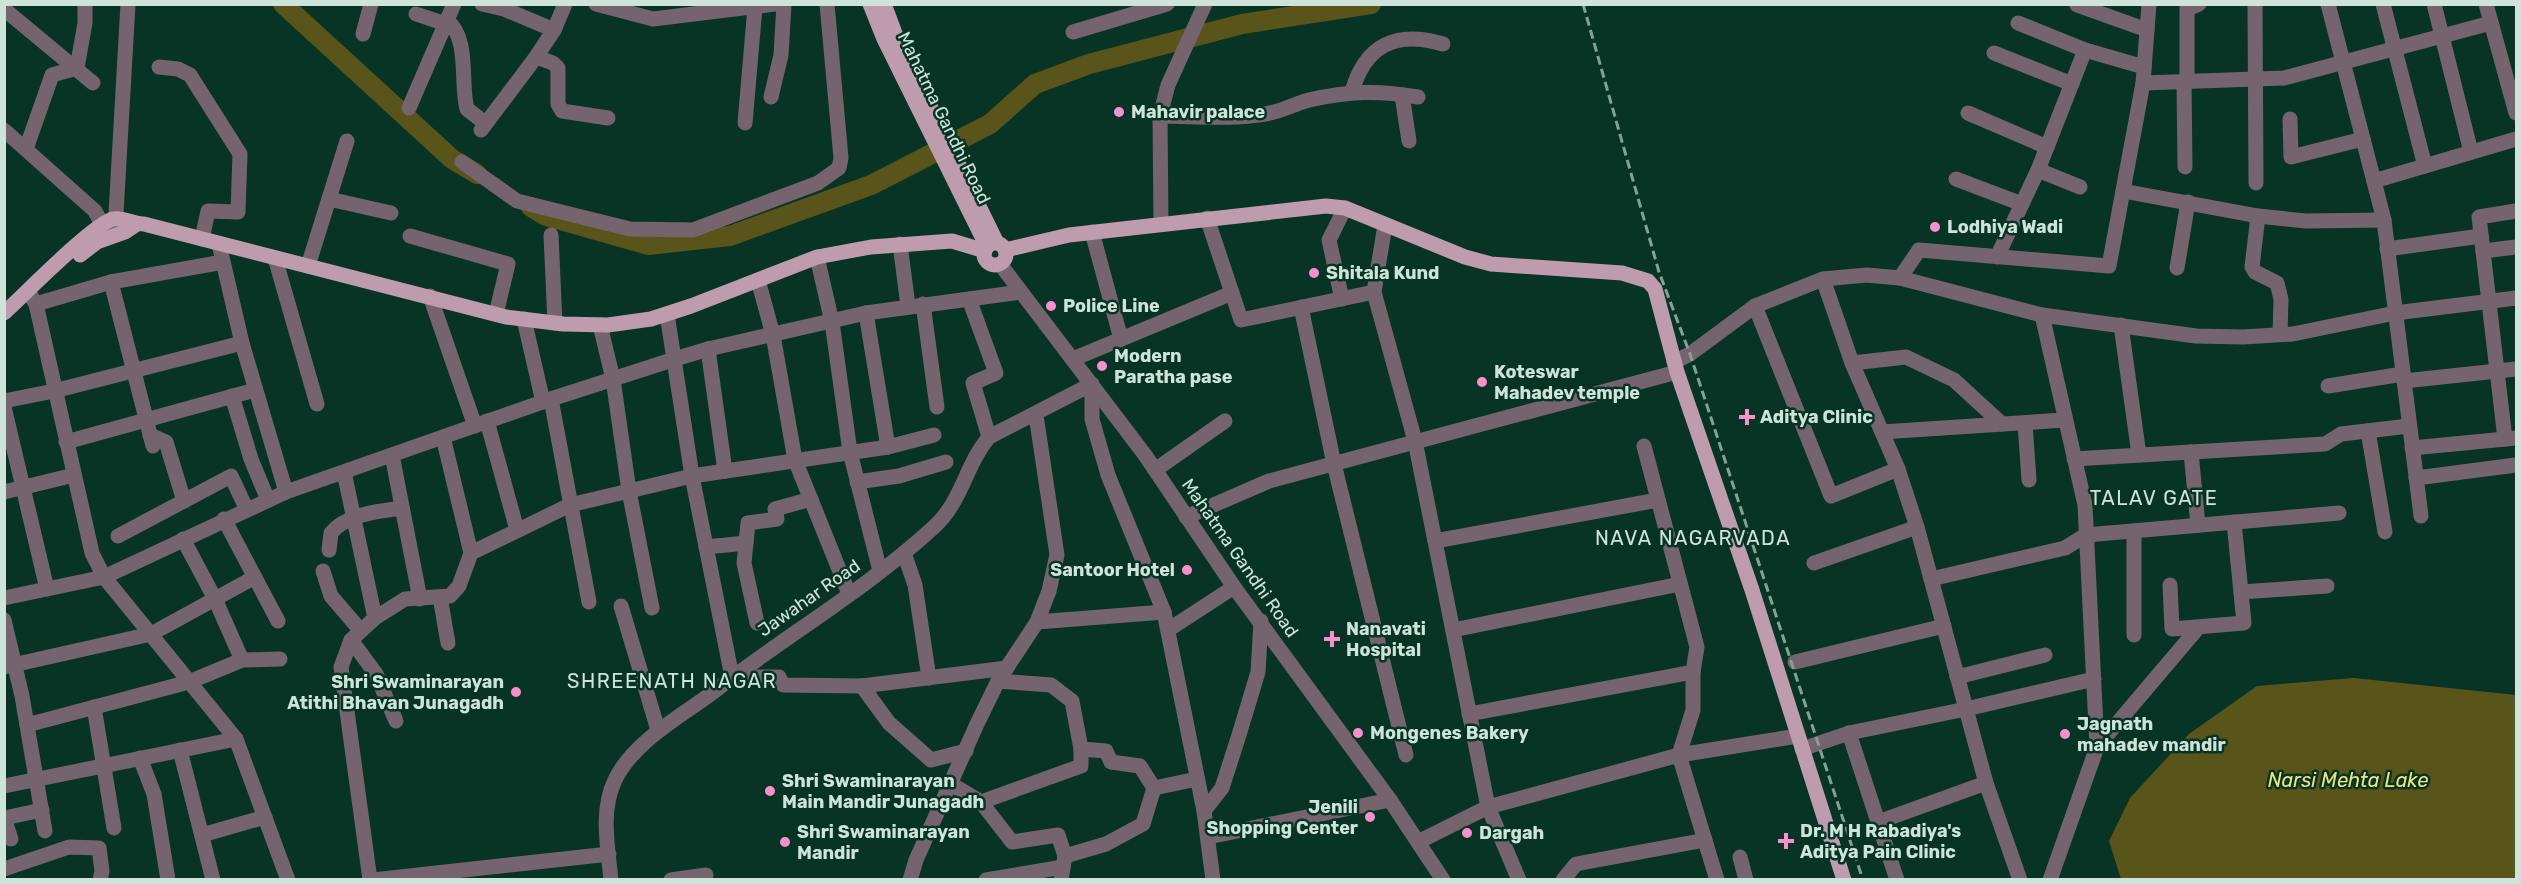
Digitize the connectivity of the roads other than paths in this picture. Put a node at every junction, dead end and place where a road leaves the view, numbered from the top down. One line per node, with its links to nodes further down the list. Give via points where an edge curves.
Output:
1 (85, 4): 43 (street)
2 (128, 4): 88 (street)
3 (371, 4): 32 (street)
4 (454, 4): 26 (street)
5 (482, 4): 29 (street)
6 (565, 4): 29 (street)
7 (596, 4): 23 (street, via 653,19)
8 (775, 4): 23 (street)
9 (784, 4): 51 (street, via 781,55)
10 (827, 4): 68 (street, via 841,158 839,168 831,176 807,189 693,230 630,230 517,201)
11 (870, 4): 34 (main road, Mahatma Gandhi Road)
12 (884, 4): 34 (main road, Mahatma Gandhi Road)
13 (1167, 4): 31 (street)
14 (1205, 4): 60 (street, via 1168,85)
15 (2149, 4): 30 (street)
16 (2199, 4): 45 (street, via 2187,9)
17 (2255, 4): 44 (street)
18 (2328, 4): 40 (street)
19 (2383, 4): 36 (street)
20 (2434, 4): 33 (street)
21 (2486, 4): 28 (street)
22 (2077, 5): 30 (street)
23 (755, 7): 58 (street)
24 (4, 9): 43 (street)
25 (416, 14): 26 (street)
26 (446, 23): 39 (street, via 453,26 459,40 467,110 483,126); 53 (street)
27 (2018, 23): 37 (street)
28 (2491, 23): 33 (street); 54 (street)
29 (554, 30): 39 (street)
30 (2147, 30): 41 (street)
31 (1073, 32)
32 (363, 34)
33 (2443, 36): 36 (street); 67 (street)
34 (890, 38): 98 (main road, Mahatma Gandhi Road)
35 (1443, 44): 49 (street, via 1420,39 1384,44 1360,68)
36 (2396, 48): 40 (street); 69 (street)
37 (2085, 50): 41 (street); 48 (street)
38 (1994, 53): 48 (street)
39 (536, 57): 56 (street, via 558,68 558,105 562,111)
40 (2343, 62): 44 (street, via 2284,78); 61 (street)
41 (2144, 66): 47 (street)
42 (159, 67): 92 (street, via 190,75 240,154 238,212 208,211)
43 (77, 68): 46 (street); 66 (street, via 52,75)
44 (2256, 79): 45 (street); 74 (street)
45 (2186, 82): 47 (street); 70 (street)
46 (93, 83)
47 (2143, 83): 76 (street)
48 (2072, 84): 65 (street)
49 (1352, 92): 50 (street); 60 (street, via 1308,100 1266,114)
50 (1402, 94): 52 (street); 64 (street)
51 (771, 97)
52 (1418, 97)
53 (409, 108)
54 (2517, 112)
55 (1968, 113): 65 (street)
56 (608, 118)
57 (2290, 120): 61 (street, via 2291,157)
58 (745, 123)
59 (4, 130): 66 (street)
60 (1159, 130): 86 (street)
61 (2363, 139): 73 (street)
62 (2517, 139): 67 (street)
63 (347, 141): 77 (street)
64 (1409, 141)
65 (2047, 147): 71 (street)
66 (26, 148): 88 (street)
67 (2470, 152): 69 (street)
68 (462, 162)
69 (2425, 166): 73 (street)
70 (2184, 167)
71 (2038, 170): 75 (street); 79 (street)
72 (1956, 179): 79 (street)
73 (2374, 181): 85 (street)
74 (2256, 183)
75 (2080, 187)
76 (2123, 191): 78 (street); 99 (street, via 2109,266)
77 (329, 199): 82 (street); 103 (street)
78 (2188, 202): 83 (street); 104 (street)
79 (2022, 204): 99 (street)
80 (1345, 208): 84 (main road, via 1326,206); 87 (main road); 116 (street, via 1329,240)
81 (2517, 211): 95 (street, via 2479,217)
82 (391, 213)
83 (2258, 216): 85 (street, via 2306,222); 133 (street, via 2252,267 2277,283 2281,299)
84 (1207, 218): 86 (main road); 111 (street)
85 (2384, 220): 97 (street)
86 (1161, 223): 89 (main road)
87 (1386, 225): 110 (street); 141 (main road, via 1491,264 1622,273 1648,281 1655,289)
88 (110, 228): 92 (main road, via 125,232 137,224); 113 (main road)
89 (1092, 232): 98 (main road); 135 (street)
90 (551, 235): 129 (street)
91 (410, 236): 124 (street, via 508,264)
92 (202, 239): 93 (main road)
93 (219, 244): 101 (main road); 102 (street)
94 (900, 244): 98 (main road, via 952,241); 100 (main road); 118 (street)
95 (2482, 244): 96 (street); 97 (street); 117 (street)
96 (2517, 247)
97 (2387, 249): 123 (street)
98 (995, 251): 109 (street, Mahatma Gandhi Road)
99 (1997, 256): 105 (street, via 1919,250)
100 (817, 257): 107 (main road); 128 (street)
101 (275, 258): 103 (main road); 154 (street)
102 (223, 262): 108 (street); 136 (street)
103 (308, 266): 112 (main road)
104 (2177, 268)
105 (1900, 278): 106 (street, via 1867,275); 126 (street)
106 (1823, 279): 119 (street); 140 (street)
107 (758, 280): 125 (main road); 134 (street)
108 (111, 282): 113 (street); 143 (street)
109 (1021, 292): 115 (street); 139 (street, Mahatma Gandhi Road)
110 (1374, 292): 116 (street); 171 (street)
111 (1232, 293): 120 (street, via 1241,320); 135 (street)
112 (430, 296): 124 (main road); 161 (street)
113 (32, 298): 121 (main road); 130 (main road); 150 (street)
114 (2517, 298): 117 (street)
115 (969, 299): 118 (street); 169 (street, via 996,373 973,383)
116 (1342, 299): 120 (street)
117 (2489, 301): 123 (street); 144 (street)
118 (916, 305): 122 (street); 156 (street)
119 (1755, 306): 141 (street); 185 (street, via 1831,496)
120 (1301, 307): 183 (street)
121 (4, 313)
122 (866, 313): 128 (street); 174 (street)
123 (2395, 313): 133 (street); 145 (street)
124 (496, 314): 127 (main road)
125 (667, 314): 131 (main road); 138 (street)
126 (2042, 315): 132 (street); 159 (street)
127 (524, 319): 129 (main road); 152 (street)
128 (832, 322): 134 (street); 176 (street)
129 (555, 323): 131 (main road)
130 (4, 324)
131 (600, 325): 146 (street)
132 (2121, 325): 133 (street, via 2196,336); 179 (street)
133 (2280, 334)
134 (772, 335): 137 (street); 181 (street)
135 (1121, 339): 139 (street)
136 (242, 343): 143 (street); 149 (street)
137 (708, 349): 138 (street); 187 (street)
138 (675, 359): 146 (street); 190 (street)
139 (1073, 359): 147 (street, Mahatma Gandhi Road)
140 (1852, 363): 163 (street, via 1906,357 1954,380); 166 (street)
141 (1676, 367): 171 (street); 281 (main road)
142 (2517, 369): 144 (street)
143 (133, 370): 150 (street); 158 (street)
144 (2496, 371): 145 (street); 170 (street)
145 (2404, 378): 148 (street); 164 (street)
146 (613, 379): 152 (street); 195 (street)
147 (1092, 384): 157 (street); 186 (street, Mahatma Gandhi Road); 245 (street, via 1092,419 1108,475)
148 (2328, 386)
149 (255, 390): 151 (street); 197 (street)
150 (54, 391): 153 (street); 172 (street)
151 (232, 396): 158 (street); 199 (street)
152 (547, 400): 161 (street); 202 (street)
153 (4, 401)
154 (318, 404)
155 (4, 407): 194 (street)
156 (937, 407)
157 (1036, 415): 169 (street); 250 (street, via 1057,555)
158 (146, 420): 172 (street); 201 (street, via 152,440 166,442)
159 (2064, 420): 162 (street); 180 (street)
160 (1225, 421): 186 (street)
161 (481, 423): 168 (street); 213 (street)
162 (2025, 423): 163 (street); 192 (street)
163 (2002, 424): 166 (street)
164 (2409, 426): 165 (street); 175 (street)
165 (2368, 431): 177 (street, via 2341,434 2325,444); 215 (street)
166 (1882, 432): 185 (street)
167 (934, 435): 174 (street)
168 (443, 437): 178 (street); 223 (street)
169 (989, 437): 224 (street, Jawahar Road, via 947,514)
170 (2511, 439): 175 (street)
171 (1415, 441): 183 (street); 219 (street)
172 (66, 442): 189 (street)
173 (1644, 446): 200 (street)
174 (888, 447): 176 (street)
175 (2412, 448): 191 (street)
176 (850, 452): 181 (street); 193 (street)
177 (2192, 452): 179 (street); 211 (street)
178 (392, 455): 188 (street); 203 (street)
179 (2139, 455): 180 (street)
180 (2074, 459): 216 (street, via 2085,505)
181 (795, 460): 187 (street); 198 (street)
182 (946, 462): 193 (street, via 899,476)
183 (1334, 464): 207 (street, via 1269,481); 286 (street)
184 (2517, 465): 191 (street)
185 (1898, 469): 212 (street)
186 (1155, 470): 207 (street, Mahatma Gandhi Road)
187 (725, 471): 190 (street)
188 (344, 472): 197 (street); 208 (street)
189 (74, 475): 194 (street); 228 (street, via 92,553)
190 (692, 476): 195 (street); 221 (street)
191 (2416, 478): 206 (street)
192 (2029, 480)
193 (857, 482): 227 (street)
194 (23, 488): 196 (street); 235 (street)
195 (629, 491): 202 (street); 244 (street)
196 (4, 492)
197 (286, 492): 199 (street)
198 (811, 499): 220 (street, via 775,509 777,519 748,523); 237 (street)
199 (268, 500): 204 (street)
200 (1658, 500): 219 (street); 231 (street)
201 (184, 501): 204 (street, via 231,476); 217 (street)
202 (570, 505): 213 (street); 242 (street)
203 (402, 508): 208 (street); 240 (street)
204 (247, 510): 209 (street)
205 (2339, 513): 210 (street)
206 (2421, 516)
207 (1185, 517): 233 (street, Mahatma Gandhi Road)
208 (354, 518): 222 (street, via 335,528); 246 (street)
209 (224, 519): 218 (street); 229 (street)
210 (2234, 522): 211 (street); 236 (street)
211 (2198, 525): 214 (street)
212 (1917, 527): 225 (street); 230 (street)
213 (517, 530): 223 (street)
214 (2134, 531): 216 (street); 257 (street)
215 (2385, 532)
216 (2086, 535): 230 (street, via 2066,548); 270 (street)
217 (118, 536)
218 (183, 539): 228 (street); 241 (street)
219 (1435, 541): 255 (street)
220 (746, 543): 221 (street); 251 (street, via 744,563)
221 (706, 547): 267 (street)
222 (329, 549)
223 (471, 553): 238 (street, via 459,586 450,596)
224 (904, 553): 227 (street, Jawahar Road); 269 (street, via 915,585)
225 (1814, 563)
226 (323, 571): 258 (street, via 331,596)
227 (880, 571): 237 (street, Jawahar Road)
228 (104, 577): 235 (street); 256 (street)
229 (255, 577): 241 (street); 248 (street)
230 (1931, 579): 252 (street)
231 (1680, 584): 255 (street); 265 (street, via 1697,647)
232 (2170, 585): 253 (street, via 2172,629)
233 (1234, 586): 249 (street, Mahatma Gandhi Road); 254 (street)
234 (2327, 586): 236 (street)
235 (47, 589): 239 (street)
236 (2241, 592): 253 (street, via 2244,623)
237 (849, 594): 267 (street, Jawahar Road)
238 (440, 597): 240 (street); 259 (street)
239 (4, 598)
240 (420, 598): 246 (street, via 405,600)
241 (215, 599): 256 (street); 262 (street)
242 (589, 602)
243 (621, 606): 278 (street)
244 (652, 608)
245 (1164, 612): 250 (street); 254 (street)
246 (375, 618): 258 (street)
247 (4, 620): 264 (street)
248 (278, 621)
249 (1262, 621): 296 (street, Mahatma Gandhi Road); 300 (street, via 1258,672 1239,735 1222,788)
250 (1037, 622): 266 (street)
251 (757, 623)
252 (1944, 626): 263 (street); 268 (street)
253 (2198, 628): 282 (street)
254 (1168, 630): 291 (street)
255 (1453, 630): 275 (street)
256 (151, 634): 264 (street); 271 (street)
257 (2134, 635)
258 (356, 636): 276 (street); 320 (street, via 341,667)
259 (448, 643)
260 (2044, 655): 268 (street)
261 (280, 659): 262 (street)
262 (242, 660): 271 (street)
263 (1795, 662)
264 (10, 666): 277 (street)
265 (1693, 672): 275 (street); 287 (street, via 1693,711)
266 (1002, 675): 269 (street); 283 (street, via 1051,685 1072,701); 285 (street)
267 (732, 677): 272 (street, via 779,677 783,685); 278 (street, Jawahar Road)
268 (1958, 677): 274 (street)
269 (929, 678): 272 (street)
270 (2094, 679): 274 (street); 282 (street)
271 (189, 682): 273 (street); 280 (street)
272 (862, 686): 285 (street, via 889,723 931,760)
273 (93, 707): 277 (street); 289 (street)
274 (1966, 709): 279 (street); 292 (street)
275 (1469, 714): 298 (street)
276 (396, 721)
277 (27, 725): 290 (street)
278 (658, 730): 311 (street, Jawahar Road, via 614,781 607,807)
279 (1850, 733): 281 (street); 303 (street)
280 (236, 740): 284 (street); 301 (street)
281 (1800, 743): 287 (street); 331 (main road)
282 (2097, 747): 334 (street)
283 (1081, 749): 295 (street, via 1106,751 1111,762 1140,766); 297 (street, via 1080,766)
284 (180, 750): 288 (street); 306 (street)
285 (966, 751): 293 (street)
286 (1406, 755)
287 (1679, 755): 298 (street); 309 (street)
288 (140, 758): 289 (street); 317 (street, via 154,794)
289 (105, 765): 290 (street); 304 (street)
290 (36, 779): 294 (street); 299 (street)
291 (1197, 779): 295 (street); 300 (street)
292 (1986, 783): 303 (street); 333 (street)
293 (951, 784): 297 (street); 323 (street)
294 (4, 786)
295 (1154, 788): 313 (street, via 1143,824)
296 (1390, 800): 307 (street); 310 (street, Mahatma Gandhi Road)
297 (981, 802): 313 (street, via 1012,842 1058,835)
298 (1488, 807): 310 (street); 327 (street)
299 (42, 810): 302 (street); 305 (street)
300 (1204, 811): 307 (street)
301 (265, 817): 306 (street); 319 (street)
302 (4, 818): 308 (street)
303 (1878, 822): 332 (street)
304 (114, 828)
305 (45, 831)
306 (202, 835): 318 (street)
307 (1208, 837): 325 (street)
308 (11, 839)
309 (1705, 840): 328 (street, via 1576,864); 329 (street)
310 (1418, 842): 326 (street, Mahatma Gandhi Road)
311 (609, 854): 320 (street); 321 (street, Jawahar Road)
312 (1740, 857): 330 (street)
313 (1063, 867): 324 (street)
314 (4, 869): 316 (street, via 69,847 99,848)
315 (706, 875): 322 (street)
316 (100, 879)
317 (168, 879)
318 (213, 879)
319 (288, 879)
320 (371, 879)
321 (611, 879)
322 (671, 879)
323 (910, 879)
324 (986, 879)
325 (1209, 879)
326 (1443, 879)
327 (1519, 879)
328 (1563, 879)
329 (1717, 879)
330 (1746, 879)
331 (1844, 879)
332 (1897, 879)
333 (2020, 879)
334 (2050, 879)

